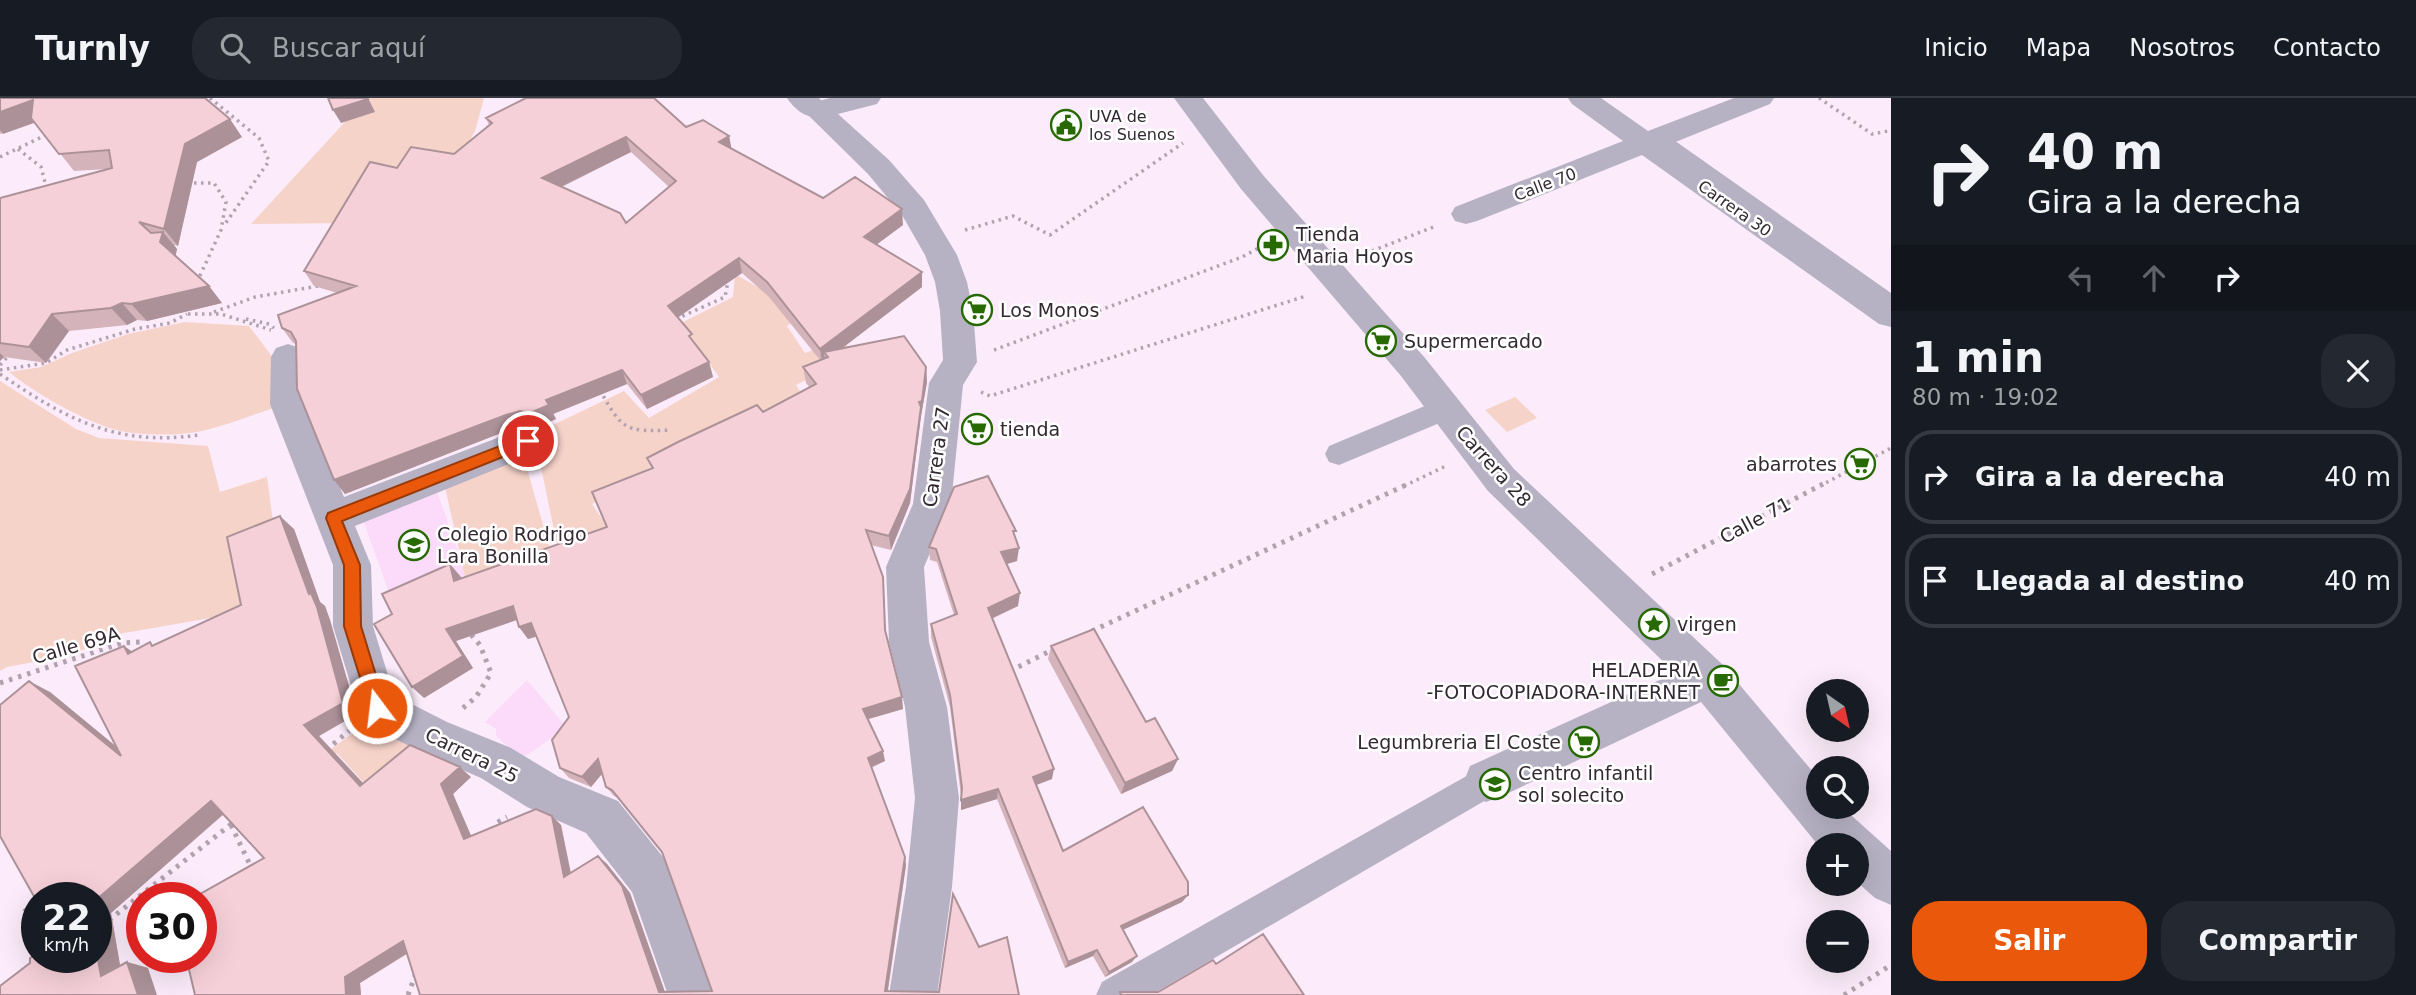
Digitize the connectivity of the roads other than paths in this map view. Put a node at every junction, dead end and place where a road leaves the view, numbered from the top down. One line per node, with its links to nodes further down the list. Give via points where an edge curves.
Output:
1 (867, 98): 5 (street)
2 (1188, 98): 11 (street, Carrera 28)
3 (1583, 98): 6 (street, Carrera 30)
4 (1760, 98): 6 (street, Calle 70)
5 (809, 104): 21 (street, Carrera 27, via 904,192 933,239 952,284 953,373 932,504 905,566 909,642 926,708 937,798)
6 (1653, 140): 7 (street, Calle 70); 8 (lane); 9 (street, Carrera 30)
7 (1466, 214)
8 (1891, 301)
9 (1891, 316)
10 (288, 357): 14 (street, via 288,404)
11 (1444, 408): 13 (street); 15 (street, Carrera 28, via 1501,481)
12 (528, 441): 14 (street)
13 (1339, 454)
14 (333, 518): 20 (street, Carrera 25, via 352,565 353,626 377,708 602,817 651,878)
15 (1707, 678): 16 (street); 17 (street, Carrera 28)
16 (1486, 781): 22 (street)
17 (1838, 833)
18 (1869, 862): 19 (street)
19 (1891, 883)
20 (692, 995)
21 (913, 995)
22 (1115, 995)

